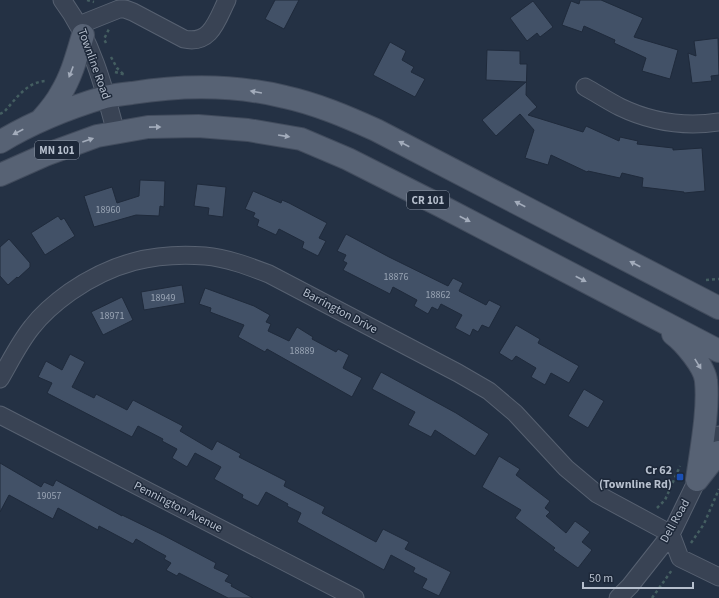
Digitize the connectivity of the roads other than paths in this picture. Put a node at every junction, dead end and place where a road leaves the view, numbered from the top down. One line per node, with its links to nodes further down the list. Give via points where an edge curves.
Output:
1 (62, 0): 3 (street, Townline Road)
2 (227, 0): 3 (street, via 210,34 199,40 184,39 126,9 103,15)
3 (81, 30): 5 (street, Townline Road); 6 (main road, one-way to 6, via 71,71 62,93)
4 (585, 87): 7 (street, via 619,107 648,118 676,124)
5 (106, 97): 6 (main road, MN 101); 8 (street, Townline Road); 11 (main road, one-way to 5, via 376,130 334,111 285,96 249,90 179,87)
6 (41, 120): 9 (main road, MN 101, one-way to 9)
7 (719, 122)
8 (116, 133): 10 (main road, MN 101, one-way to 8, via 44,155 97,136); 14 (main road, CR 101 / CR 101, one-way to 14, via 148,127 198,126 248,130 301,139 348,159)
9 (0, 142)
10 (0, 176)
11 (670, 282): 12 (main road, via 703,292); 13 (main road)
12 (719, 292)
13 (719, 308)
14 (640, 309): 15 (main road, CR 101 / CR 101); 20 (main road, one-way to 20, via 677,337 692,354 706,380 706,411)
15 (719, 351)
16 (0, 379): 21 (street, Barrington Drive, via 32,327 54,303 110,269 141,259 173,255 206,256 239,263 269,274 489,391 514,413 566,468 597,494)
17 (0, 415): 23 (street, Pennington Avenue)
18 (719, 435): 20 (street, Dell Road)
19 (719, 452): 20 (main road)
20 (697, 480): 21 (street, Dell Road)
21 (671, 534): 22 (street, via 680,558); 24 (street, Dell Road)
22 (719, 577)
23 (355, 598)
24 (618, 598)

